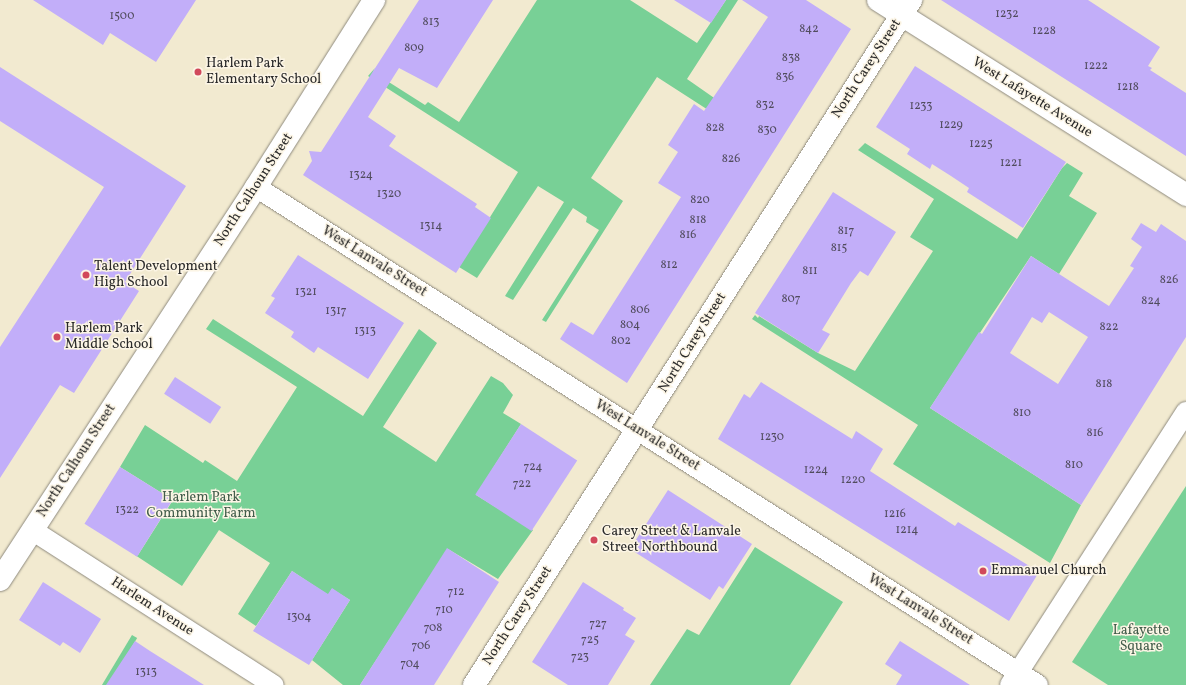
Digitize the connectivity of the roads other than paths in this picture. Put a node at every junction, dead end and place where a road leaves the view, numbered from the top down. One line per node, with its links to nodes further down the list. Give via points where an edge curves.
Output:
1 (374, 0): 4 (main road, North Calhoun Street)
2 (878, 0): 3 (main road, West Lafayette Avenue)
3 (906, 7): 5 (main road, West Lafayette Avenue); 7 (main road, North Carey Street)
4 (256, 187): 7 (street, West Lanvale Street); 8 (main road, North Calhoun Street)
5 (1186, 195)
6 (1186, 412): 10 (street)
7 (637, 430): 10 (street, West Lanvale Street); 12 (main road, North Carey Street)
8 (32, 530): 9 (main road, North Calhoun Street); 11 (street, Harlem Avenue)
9 (0, 580)
10 (1014, 679): 13 (street, West Lanvale Street)
11 (273, 685)
12 (474, 685)
13 (1038, 685)

